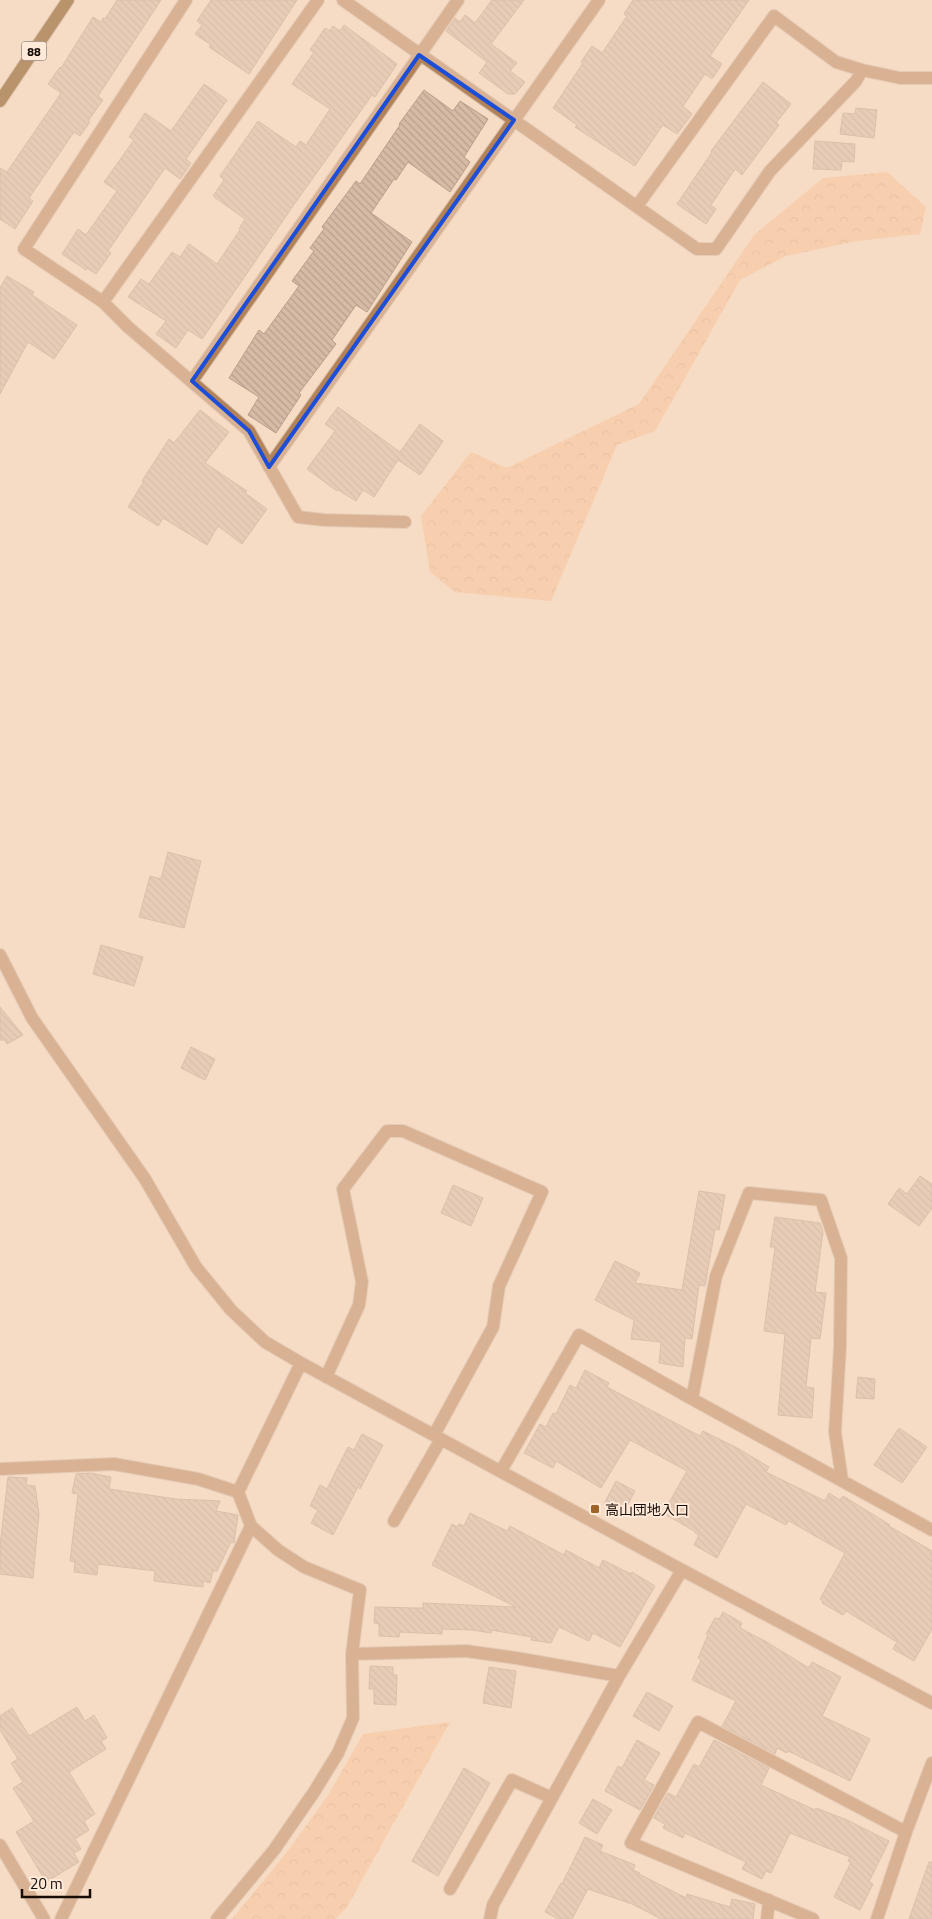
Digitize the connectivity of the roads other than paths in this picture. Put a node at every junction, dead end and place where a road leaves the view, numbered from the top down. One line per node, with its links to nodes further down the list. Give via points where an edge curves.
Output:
1 (68, 0): 10 (main road, 88)
2 (186, 0): 13 (street, via 24,249)
3 (318, 0): 13 (street)
4 (343, 0): 7 (street)
5 (458, 0): 7 (street)
6 (599, 0): 11 (street)
7 (419, 55): 11 (street); 14 (street)
8 (862, 70): 9 (street, via 900,78); 12 (street, via 856,81 770,172 716,249 697,249); 12 (street, via 836,62 774,16)
9 (932, 78)
10 (0, 101)
11 (514, 120): 12 (street); 15 (street)
12 (636, 206)
13 (103, 302): 14 (street)
14 (192, 381): 15 (street, via 249,431)
15 (268, 467): 16 (street, via 298,516 324,520)
16 (405, 522)
17 (0, 955): 18 (street, via 32,1018 145,1179 196,1267 231,1310 265,1342)
18 (301, 1363): 19 (street); 25 (street)
19 (326, 1377): 21 (street); 21 (street, via 359,1305 362,1282 344,1189 387,1131 403,1131 542,1192 499,1286 493,1327)
20 (692, 1399): 23 (street, via 578,1334); 24 (street); 24 (street, via 716,1276 749,1193 821,1200 841,1258 835,1432)
21 (437, 1437): 23 (street); 26 (street)
22 (0, 1468): 25 (street, via 114,1464 198,1479)
23 (501, 1471): 29 (street)
24 (842, 1480): 28 (street)
25 (238, 1492): 27 (street)
26 (394, 1521)
27 (251, 1526): 30 (street, via 304,1567 360,1590); 40 (street)
28 (932, 1530)
29 (682, 1570): 31 (street); 32 (street)
30 (352, 1654): 31 (street, via 466,1652); 41 (street, via 353,1718 338,1752 274,1850)
31 (619, 1676): 34 (street)
32 (932, 1703)
33 (932, 1763): 35 (street)
34 (552, 1798): 37 (street, via 512,1780); 42 (street, via 494,1905)
35 (906, 1832): 38 (street, via 698,1722 631,1843); 45 (street)
36 (0, 1844): 39 (street)
37 (450, 1888)
38 (769, 1900): 43 (street); 44 (street)
39 (44, 1919)
40 (61, 1919)
41 (217, 1919)
42 (490, 1919)
43 (767, 1919)
44 (814, 1919)
45 (877, 1919)

